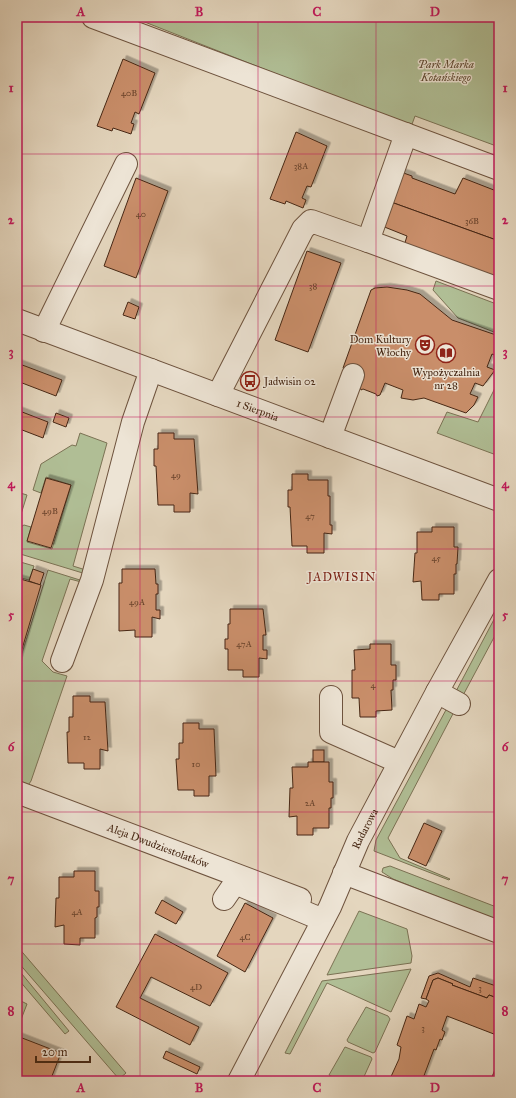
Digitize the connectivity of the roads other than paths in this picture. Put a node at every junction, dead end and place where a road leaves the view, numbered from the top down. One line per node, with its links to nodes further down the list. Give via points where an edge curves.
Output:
1 (93, 17): 2 (street)
2 (406, 134): 4 (street); 5 (street)
3 (126, 164): 8 (street)
4 (499, 169)
5 (368, 241): 6 (street); 11 (street, via 311,221 303,229)
6 (499, 289)
7 (17, 320): 8 (street, 1 Sierpnia)
8 (44, 330): 9 (street, 1 Sierpnia)
9 (151, 370): 11 (street, 1 Sierpnia); 15 (street, via 133,422 92,580)
10 (353, 375): 12 (street)
11 (218, 395): 12 (street, 1 Sierpnia)
12 (330, 437): 13 (street, 1 Sierpnia)
13 (499, 500)
14 (499, 580): 16 (street, Radarowa)
15 (62, 661)
16 (436, 692): 18 (street); 19 (street, Radarowa)
17 (331, 697): 19 (street, via 331,732)
18 (459, 704)
19 (399, 762): 21 (street, Radarowa)
20 (17, 792): 23 (street, Aleja Dwudziestolatków)
21 (344, 873): 24 (street, Radarowa); 25 (street)
22 (224, 898): 24 (street, via 235,883)
23 (300, 898)
24 (323, 920): 26 (street, Radarowa)
25 (499, 932)
26 (239, 1081)

